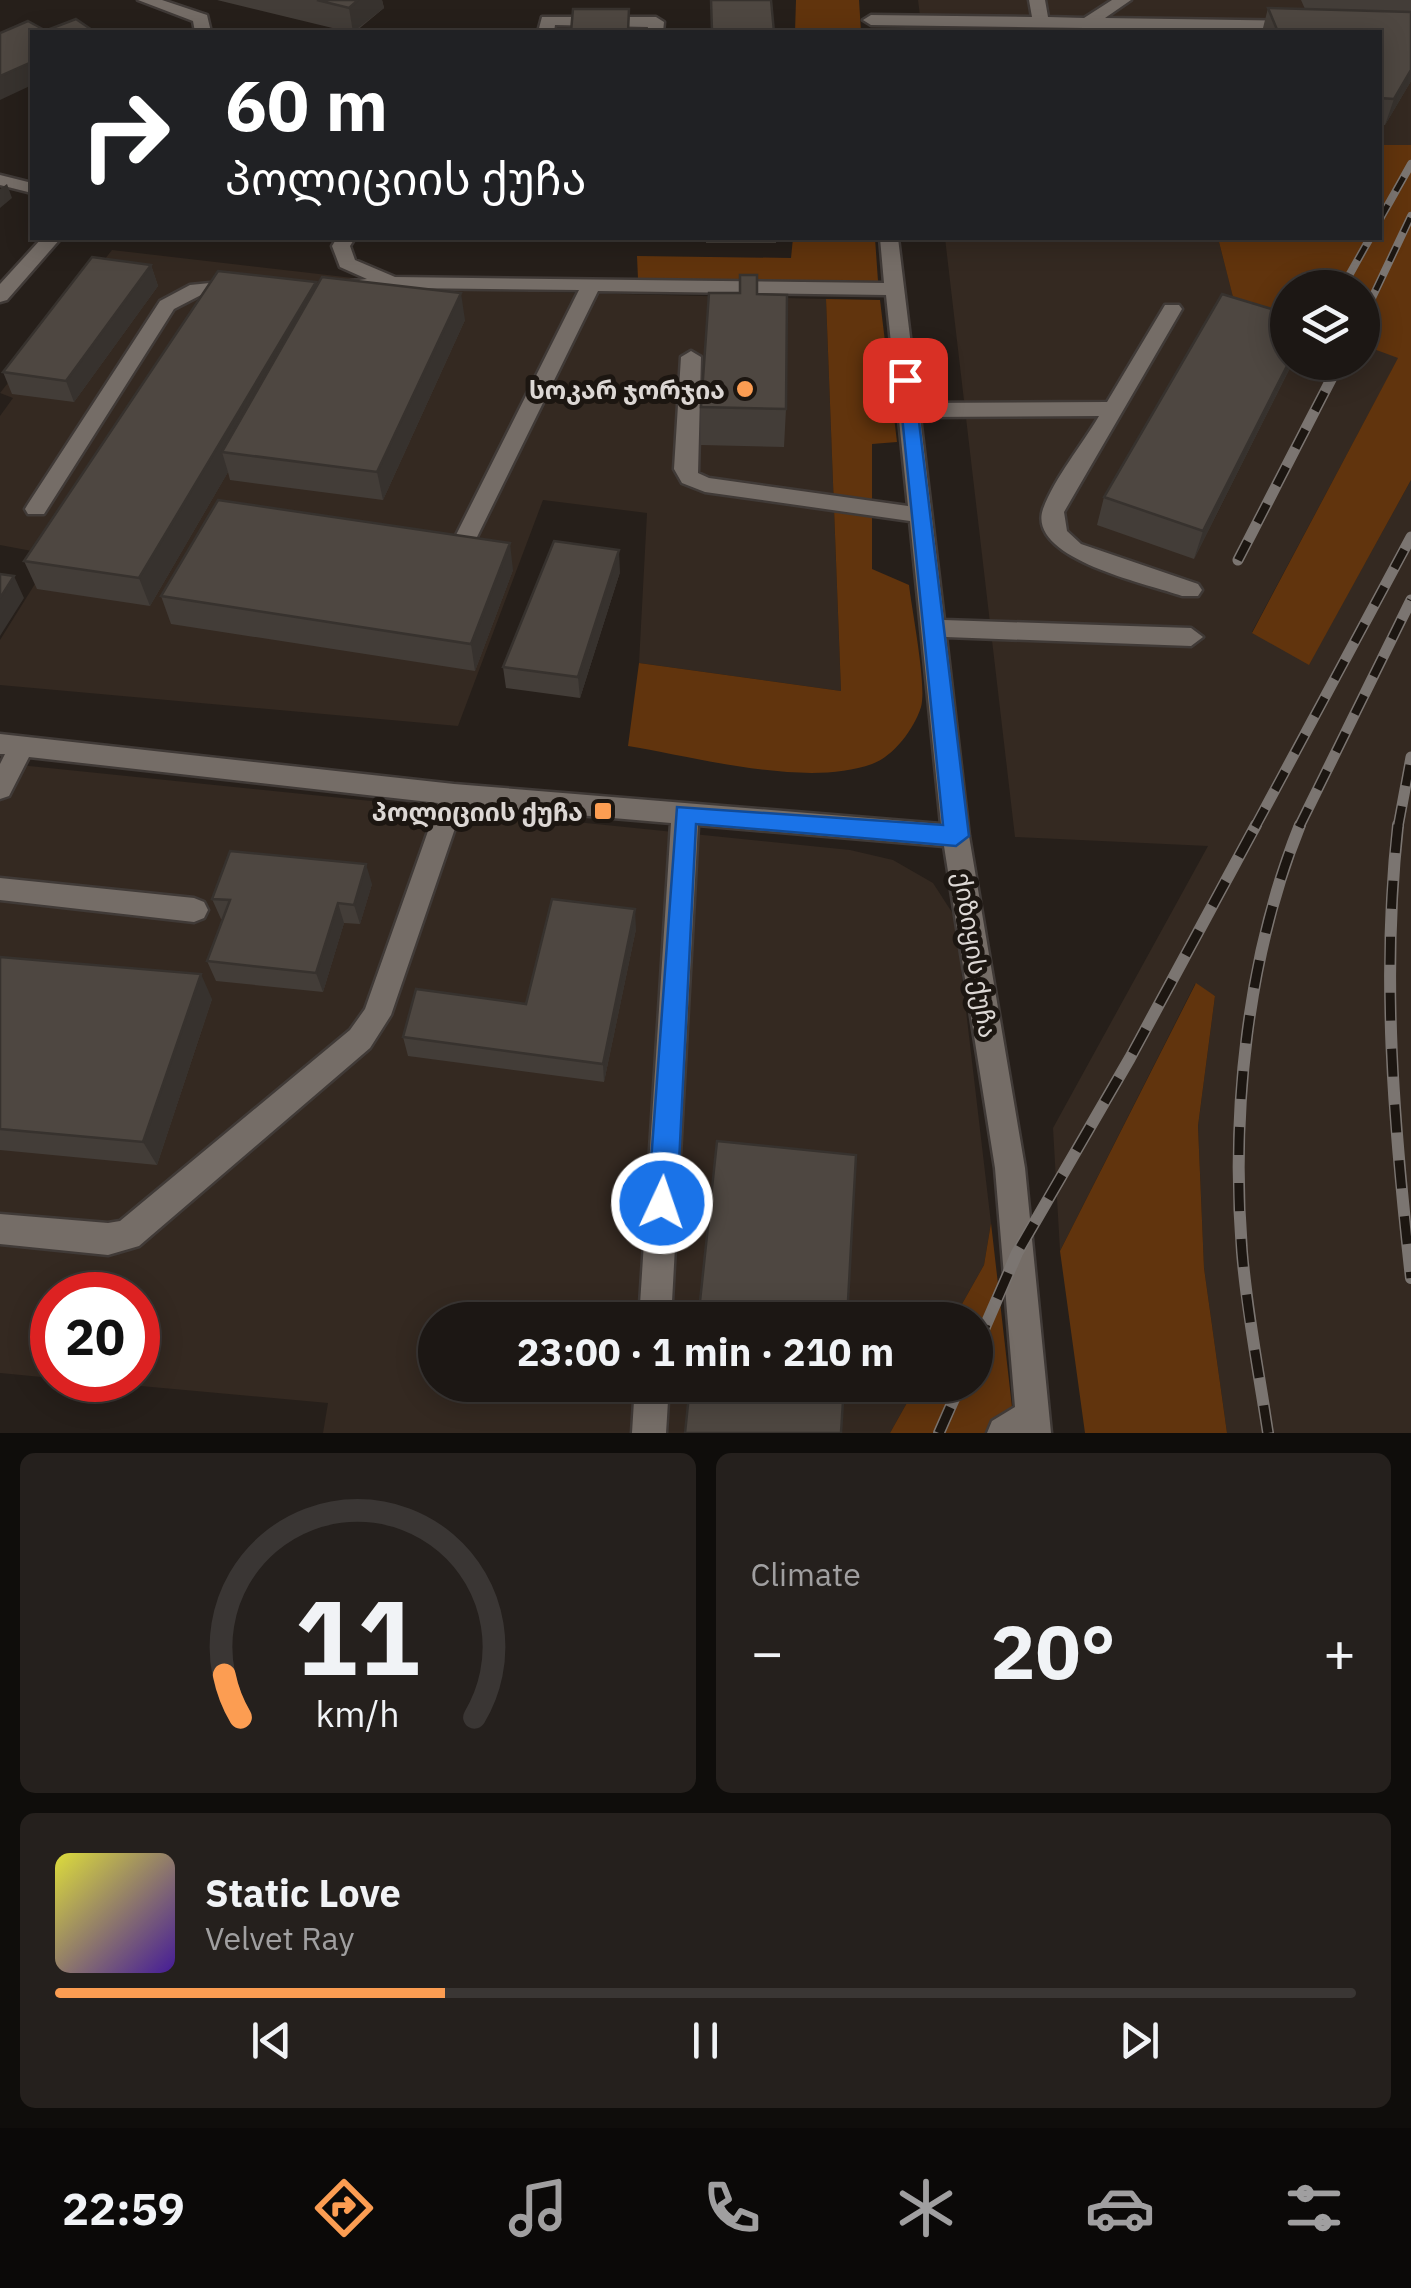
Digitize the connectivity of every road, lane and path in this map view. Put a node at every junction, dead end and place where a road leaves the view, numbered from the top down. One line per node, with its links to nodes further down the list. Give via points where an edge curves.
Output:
1 (146, 0): 9 (street, via 190,11)
2 (870, 0): 7 (street)
3 (1037, 0): 5 (street)
4 (1123, 0): 6 (street)
5 (1042, 22): 6 (street); 7 (street)
6 (1087, 23): 8 (street)
7 (872, 26)
8 (1316, 26)
9 (203, 30)
10 (546, 30): 11 (street, via 548,20 656,22)
11 (655, 30)
12 (0, 180): 13 (street)
13 (30, 188)
14 (50, 240): 22 (street)
15 (344, 240): 17 (street, via 340,246 348,263)
16 (889, 240): 21 (street, ქიზიყის ქუჩა)
17 (400, 283): 19 (street); 20 (street)
18 (263, 286): 27 (street, via 197,289 167,306)
19 (322, 286)
20 (590, 288): 21 (street); 29 (street)
21 (895, 289): 26 (street, ქიზიყის ქუჩა)
22 (1, 293)
23 (1172, 309): 25 (street)
24 (691, 357): 28 (street, via 690,478)
25 (1114, 409): 26 (street); 30 (street, via 1053,512 1056,534 1073,550)
26 (908, 410): 28 (street, ქიზიყის ქუჩა)
27 (36, 509)
28 (920, 515): 31 (street, ქიზიყის ქუჩა)
29 (466, 537)
30 (1190, 590)
31 (933, 628): 32 (street); 37 (street, ქიზიყის ქუჩა)
32 (1191, 637)
33 (11, 745): 34 (street); 35 (street)
34 (0, 789)
35 (454, 794): 36 (street); 40 (street, via 377,1016 360,1039 128,1235)
36 (685, 814): 37 (street); 41 (street)
37 (956, 836): 43 (street, ქიზიყის ქუჩა, via 1010,1168)
38 (0, 888): 39 (street)
39 (194, 910)
40 (0, 1229)
41 (657, 1302)
42 (651, 1402): 44 (street)
43 (1023, 1427)
44 (649, 1433)

